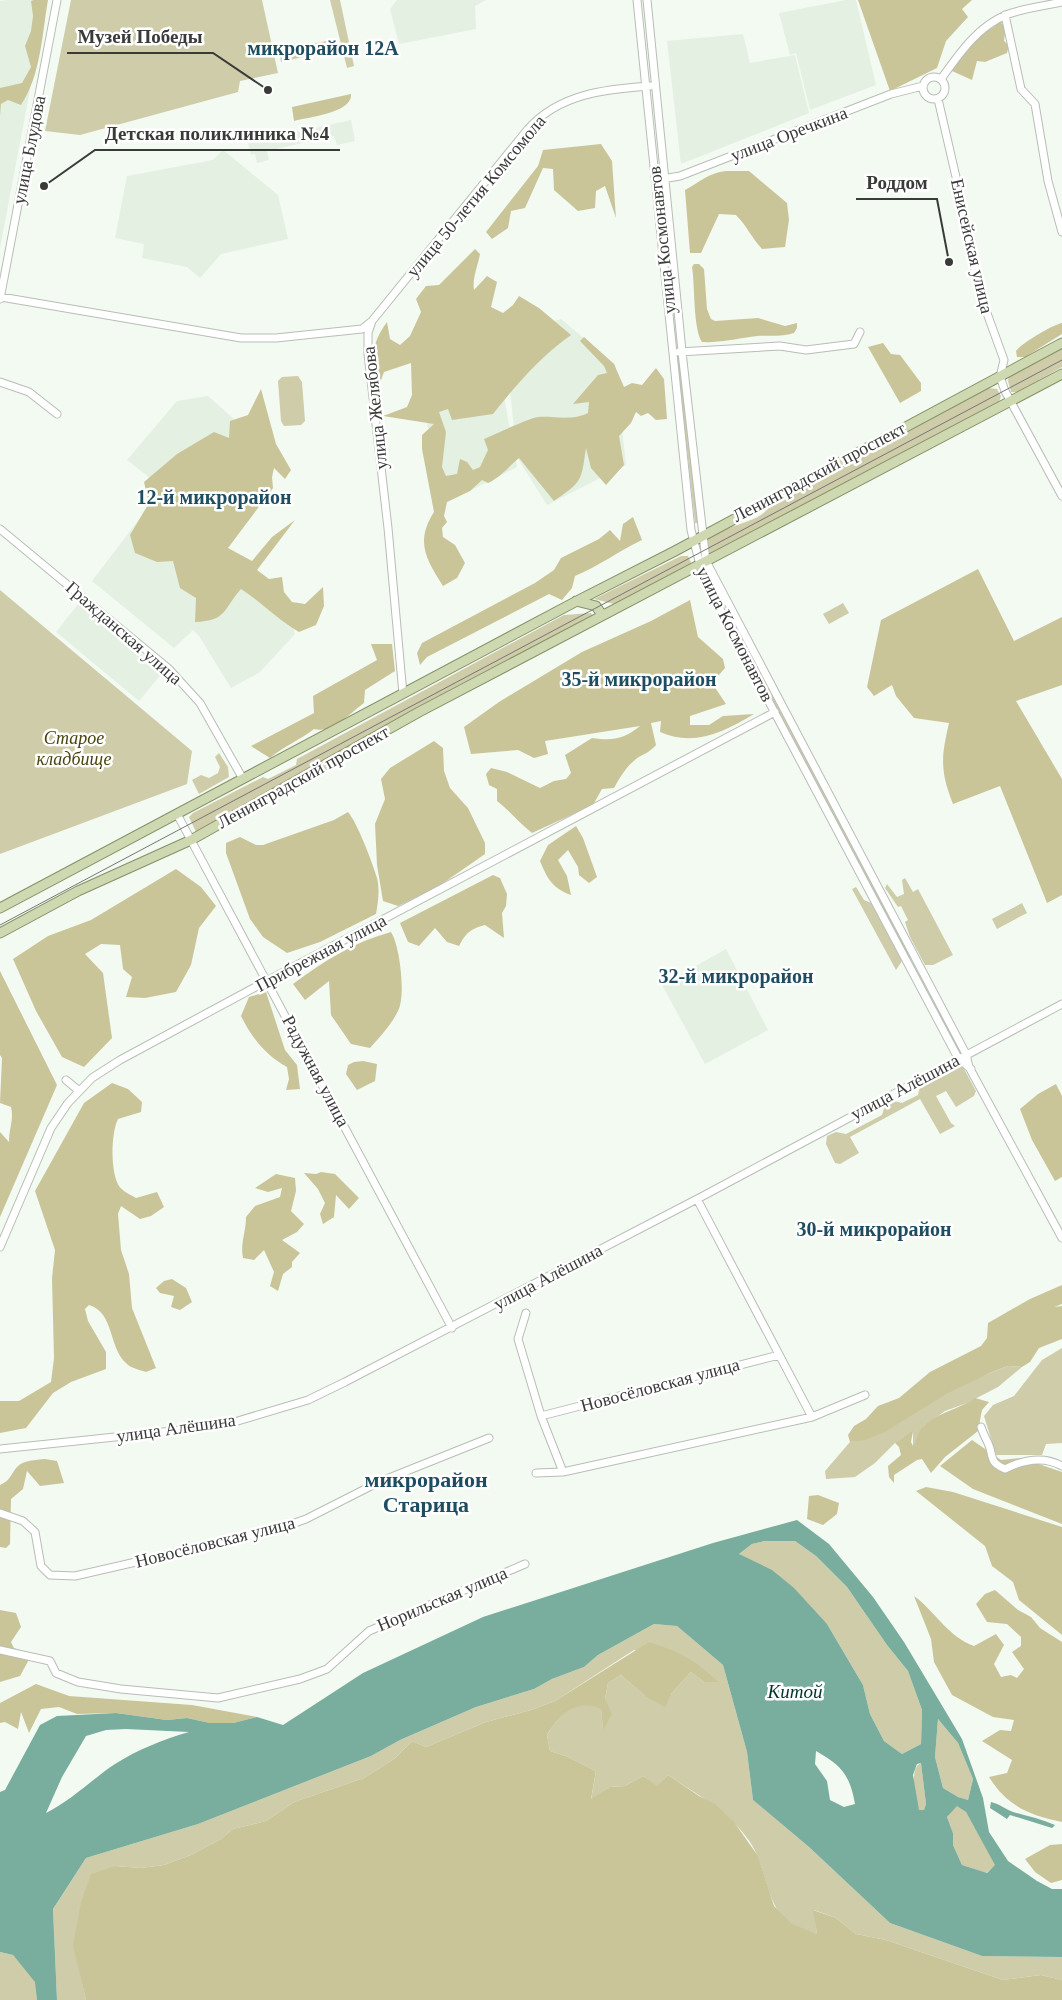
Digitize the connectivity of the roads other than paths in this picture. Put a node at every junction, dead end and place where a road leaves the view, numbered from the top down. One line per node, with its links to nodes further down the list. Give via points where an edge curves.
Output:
1 (57, 0): 14 (street, улица Блудова)
2 (637, 0): 9 (street, улица Космонавтов)
3 (646, 0): 7 (street, улица Космонавтов)
4 (1062, 2): 5 (street, улица Оречкина)
5 (1005, 15): 6 (street, улица Оречкина, via 978,33); 13 (street, via 1021,90 1035,104 1048,181)
6 (941, 79): 8 (street, улица Оречкина, via 937,76 930,78); 10 (street, via 946,89)
7 (655, 86): 9 (street, улица 50-летия Комсомола); 11 (street, улица Космонавтов)
8 (923, 86): 10 (street, via 928,97); 11 (street, улица Оречкина, via 891,94)
9 (646, 87): 12 (street, улица Космонавтов); 15 (street, улица 50-летия Комсомола, via 593,93 558,104 545,112)
10 (938, 99): 23 (street, Енисейская улица, via 980,294 1004,360)
11 (666, 179): 12 (street, улица Оречкина); 21 (street, улица Космонавтов)
12 (656, 180): 20 (street, улица Космонавтов)
13 (1062, 232)
14 (0, 298): 16 (street, улица Желябова, via 241,338)
15 (372, 321): 16 (street, улица Желябова, via 362,329); 19 (street, улица Желябова)
16 (354, 330): 19 (street, via 364,333)
17 (860, 332): 21 (street, via 854,344 841,347 806,350 780,346)
18 (1062, 342): 23 (main road, Ленинградский проспект)
19 (367, 346): 36 (street, улица Желябова)
20 (674, 351): 21 (street); 30 (street, улица Космонавтов)
21 (682, 352): 29 (street, улица Космонавтов)
22 (1062, 374): 25 (main road, Ленинградский проспект)
23 (1000, 376): 25 (street, Енисейская улица); 29 (main road, Ленинградский проспект)
24 (0, 382): 26 (street, via 29,392)
25 (1011, 401): 27 (street, Енисейская улица); 31 (main road, Ленинградский проспект)
26 (57, 414)
27 (1062, 496)
28 (0, 529): 38 (street, Гражданская улица, via 169,669 200,703)
29 (702, 536): 30 (main road, Ленинградский проспект); 31 (street, улица Космонавтов)
30 (694, 541): 31 (street, улица Космонавтов); 32 (main road, Ленинградский проспект)
31 (703, 563): 33 (main road, Ленинградский проспект); 34 (street, улица Космонавтов); 35 (street, улица Космонавтов, via 703,576)
32 (576, 601): 33 (main road, via 596,606); 36 (main road, Ленинградский проспект)
33 (602, 615): 40 (main road, Ленинградский проспект)
34 (742, 630): 35 (street); 43 (street, улица Космонавтов)
35 (733, 634): 37 (street, улица Космонавтов)
36 (403, 694): 38 (main road, Ленинградский проспект)
37 (775, 712): 44 (street, улица Космонавтов); 45 (street, Прибрежная улица)
38 (243, 779): 39 (main road, Ленинградский проспект)
39 (178, 814): 40 (street, Радужная улица); 41 (main road, Ленинградский проспект)
40 (191, 840): 42 (main road, Ленинградский проспект, via 78,891); 45 (street, Радужная улица)
41 (0, 908)
42 (0, 933)
43 (918, 965): 44 (street); 47 (street, улица Космонавтов)
44 (910, 969): 48 (street, улица Космонавтов)
45 (268, 981): 51 (street, Прибрежная улица, via 120,1060); 56 (street, Радужная улица)
46 (1062, 1004): 47 (street, улица Алёшина)
47 (966, 1054): 48 (street, улица Алёшина); 49 (street, улица Космонавтов)
48 (958, 1058): 49 (street, улица Космонавтов); 52 (street, улица Алёшина)
49 (971, 1069): 53 (street, улица Космонавтов)
50 (66, 1080): 51 (street)
51 (78, 1090): 54 (street, Прибрежная улица, via 52,1128)
52 (697, 1199): 56 (street, улица Алёшина); 57 (street)
53 (1061, 1240)
54 (0, 1247)
55 (526, 1313): 59 (street, via 518,1339)
56 (452, 1328): 63 (street, улица Алёшина, via 308,1400 230,1423)
57 (779, 1355): 59 (street, Новосёловская улица); 60 (street)
58 (865, 1395): 60 (street)
59 (541, 1416): 65 (street)
60 (812, 1417): 65 (street)
61 (981, 1427): 64 (street, via 989,1444 990,1456 997,1466 1005,1469 1021,1461 1053,1461)
62 (489, 1438): 67 (street, Новосёловская улица, via 380,1482 306,1519 275,1530 76,1576 50,1575 41,1566 35,1532 23,1521)
63 (0, 1449)
64 (1062, 1466)
65 (563, 1472): 66 (street)
66 (536, 1474)
67 (0, 1513)
68 (525, 1564): 69 (street, Норильская улица, via 369,1630 327,1669 300,1679 218,1698 78,1682 56,1673 50,1661)
69 (0, 1650)

